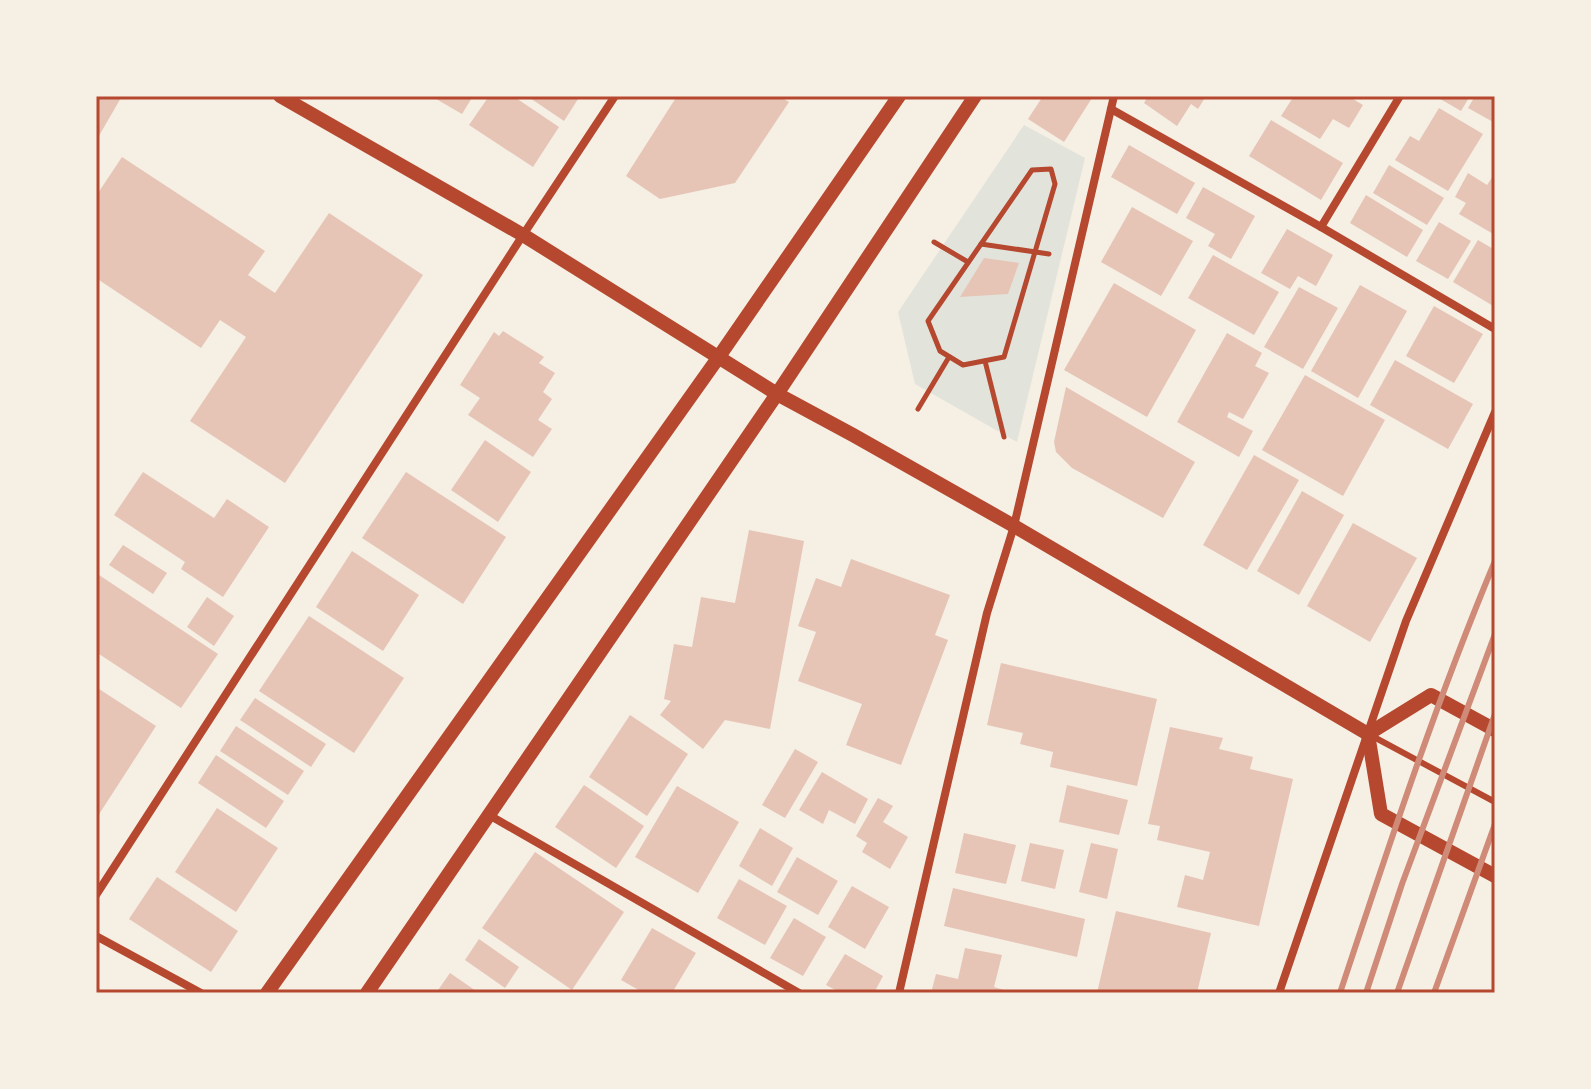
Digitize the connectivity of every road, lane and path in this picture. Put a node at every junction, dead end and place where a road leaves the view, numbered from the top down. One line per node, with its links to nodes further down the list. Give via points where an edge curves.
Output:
1 (280, 96): 9 (street)
2 (615, 96): 9 (street)
3 (899, 96): 16 (street)
4 (975, 96): 18 (street)
5 (1114, 96): 7 (street)
6 (1400, 96): 8 (street)
7 (1111, 109): 8 (street); 22 (street)
8 (1321, 227): 14 (street)
9 (523, 235): 16 (street); 28 (street)
10 (934, 242): 13 (path)
11 (981, 244): 12 (path); 12 (path, via 1032,170 1051,169 1055,184); 13 (path)
12 (1035, 252): 17 (path, via 1004,357)
13 (968, 262): 15 (path, via 928,321 940,351)
14 (1495, 329)
15 (949, 357): 17 (path, via 963,365); 19 (path)
16 (718, 358): 18 (street); 31 (street)
17 (985, 361): 21 (path)
18 (777, 394): 22 (street); 26 (street)
19 (918, 409)
20 (1495, 412): 24 (street, via 1406,621)
21 (1006, 448)
22 (1014, 526): 24 (street); 34 (street, via 987,613)
23 (1495, 730): 24 (street, via 1431,695)
24 (1368, 734): 25 (lane); 27 (street, via 1381,814); 35 (street)
25 (1495, 802)
26 (489, 815): 32 (street); 33 (street)
27 (1495, 876)
28 (96, 895)
29 (96, 936): 30 (street)
30 (201, 993)
31 (267, 993)
32 (367, 993)
33 (799, 993)
34 (899, 993)
35 (1279, 993)

